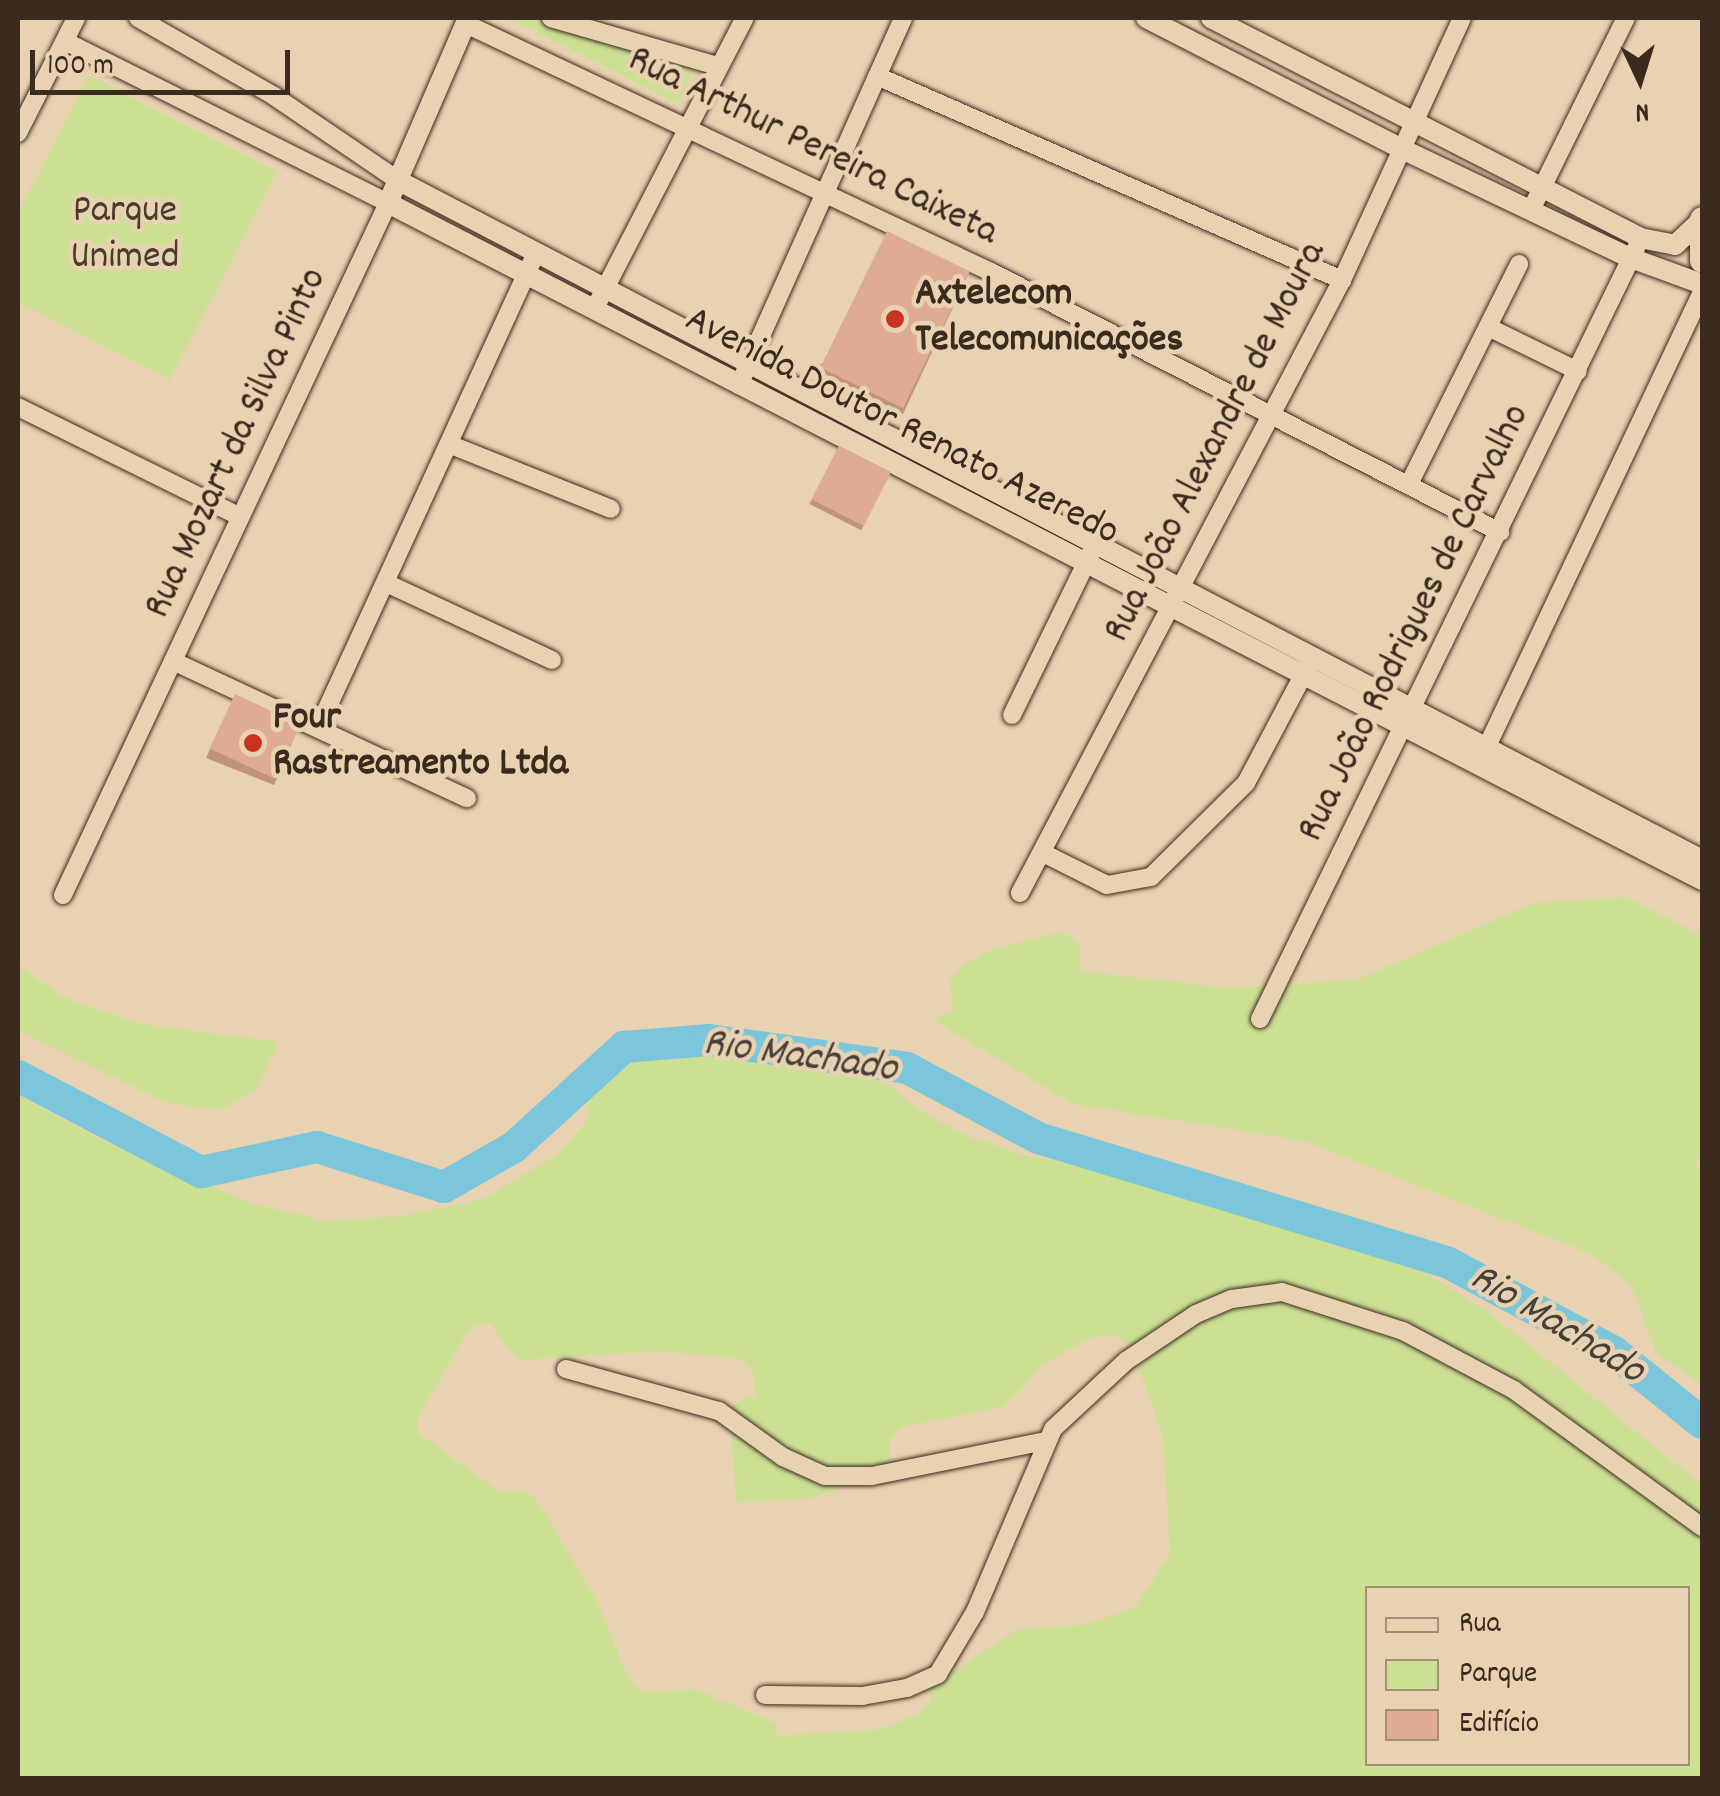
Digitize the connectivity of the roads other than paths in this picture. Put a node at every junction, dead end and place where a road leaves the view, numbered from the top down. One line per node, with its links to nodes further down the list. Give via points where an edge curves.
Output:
1 (76, 18): 11 (street)
2 (138, 18): 17 (street, Avenida Doutor Renato Azeredo)
3 (551, 18): 12 (street)
4 (745, 18): 12 (street)
5 (903, 18): 13 (street)
6 (1146, 18): 18 (street)
7 (1211, 18): 14 (street)
8 (1462, 18): 14 (street, Rua João Alexandre de Moura)
9 (1626, 18): 21 (street)
10 (467, 21): 15 (street, Rua Arthur Pereira Caixeta); 20 (street, Rua Mozart da Silva Pinto)
11 (66, 42): 16 (street); 19 (street, Avenida Doutor Renato Azeredo)
12 (717, 66): 15 (street)
13 (877, 76): 22 (street); 31 (street)
14 (1414, 123): 18 (street, Rua João Alexandre de Moura); 21 (street)
15 (688, 126): 22 (street, Rua Arthur Pereira Caixeta); 33 (street)
16 (18, 132)
17 (348, 147): 19 (street); 20 (street, Avenida Doutor Renato Azeredo)
18 (1402, 149): 24 (street); 31 (street, Rua João Alexandre de Moura)
19 (335, 174): 23 (street, Avenida Doutor Renato Azeredo)
20 (398, 181): 23 (street, Rua Mozart da Silva Pinto); 29 (street, Avenida Doutor Renato Azeredo)
21 (1542, 188): 24 (street); 26 (street)
22 (823, 190): 40 (street); 45 (street, Rua Arthur Pereira Caixeta)
23 (388, 203): 29 (street, Avenida Doutor Renato Azeredo); 53 (street, Rua Mozart da Silva Pinto)
24 (1531, 210): 27 (street)
25 (1702, 220): 26 (street, via 1675,245); 28 (main road)
26 (1640, 238): 27 (street, Rua João Rodrigues de Carvalho)
27 (1631, 258): 32 (street); 41 (street, Rua João Rodrigues de Carvalho)
28 (1702, 260)
29 (531, 263): 33 (street, Avenida Doutor Renato Azeredo); 35 (street, Avenida Doutor Renato Azeredo); 47 (street)
30 (1519, 264): 37 (street)
31 (1342, 280): 45 (street, Rua João Alexandre de Moura)
32 (1702, 284)
33 (605, 287): 35 (street); 36 (street, Avenida Doutor Renato Azeredo)
34 (1702, 292): 74 (street)
35 (595, 308): 38 (street, Avenida Doutor Renato Azeredo)
36 (652, 313): 38 (street); 39 (street, Avenida Doutor Renato Azeredo)
37 (1488, 326): 41 (street); 50 (street)
38 (643, 334): 39 (street, Avenida Doutor Renato Azeredo)
39 (693, 348): 40 (street, Avenida Doutor Renato Azeredo); 42 (street, Avenida Doutor Renato Azeredo)
40 (749, 366): 42 (street); 43 (street, Avenida Doutor Renato Azeredo)
41 (1578, 371): 56 (street, Rua João Rodrigues de Carvalho)
42 (739, 385): 46 (street, Avenida Doutor Renato Azeredo)
43 (822, 400): 46 (street); 48 (street, Avenida Doutor Renato Azeredo)
44 (18, 407): 53 (street)
45 (1272, 413): 50 (street, Rua Arthur Pereira Caixeta); 63 (street, Rua João Alexandre de Moura)
46 (812, 421): 48 (street, Avenida Doutor Renato Azeredo)
47 (450, 445): 52 (street); 62 (street)
48 (904, 455): 49 (street, Avenida Doutor Renato Azeredo)
49 (961, 484): 51 (street, Avenida Doutor Renato Azeredo); 54 (street, Avenida Doutor Renato Azeredo)
50 (1410, 484): 56 (street, Rua Arthur Pereira Caixeta)
51 (1013, 499): 54 (street); 55 (street, Avenida Doutor Renato Azeredo)
52 (611, 509)
53 (239, 516): 69 (street, Rua Mozart da Silva Pinto)
54 (1002, 519): 57 (street, Avenida Doutor Renato Azeredo)
55 (1056, 521): 57 (street); 58 (street, Avenida Doutor Renato Azeredo)
56 (1500, 532): 72 (street, Rua João Rodrigues de Carvalho)
57 (1046, 542): 60 (street, Avenida Doutor Renato Azeredo)
58 (1096, 543): 59 (street, Avenida Doutor Renato Azeredo); 60 (street)
59 (1124, 558): 61 (street); 63 (street, Avenida Doutor Renato Azeredo)
60 (1085, 564): 61 (street, Avenida Doutor Renato Azeredo); 71 (street)
61 (1114, 578): 64 (street, Avenida Doutor Renato Azeredo)
62 (386, 583): 68 (street); 73 (street)
63 (1184, 587): 64 (street, Rua João Alexandre de Moura); 65 (street, Avenida Doutor Renato Azeredo)
64 (1171, 609): 66 (street, Avenida Doutor Renato Azeredo); 78 (street, Rua João Alexandre de Moura)
65 (1245, 618): 66 (street); 67 (street, Avenida Doutor Renato Azeredo)
66 (1232, 640): 70 (street, Avenida Doutor Renato Azeredo)
67 (1314, 656): 70 (street); 72 (street, Avenida Doutor Renato Azeredo)
68 (552, 660)
69 (177, 662): 73 (street); 81 (street, Rua Mozart da Silva Pinto)
70 (1302, 677): 72 (street, Avenida Doutor Renato Azeredo); 78 (street, via 1234,798 1151,877 1108,885)
71 (1012, 715)
72 (1409, 715): 74 (street, Avenida Doutor Renato Azeredo); 75 (street, Avenida Doutor Renato Azeredo); 82 (street, Rua João Rodrigues de Carvalho)
73 (319, 726): 77 (street)
74 (1488, 744): 75 (street); 76 (street, Avenida Doutor Renato Azeredo)
75 (1478, 764): 76 (street, Avenida Doutor Renato Azeredo)
76 (1549, 790): 79 (street, Avenida Doutor Renato Azeredo)
77 (467, 798)
78 (1045, 854): 80 (street, Rua João Alexandre de Moura)
79 (1701, 871)
80 (1020, 892)
81 (63, 895)
82 (1260, 1019)
83 (566, 1369): 84 (street, via 718,1410 783,1457 826,1476 872,1476)
84 (1045, 1441): 85 (street, via 1126,1361 1196,1314 1232,1299 1282,1292 1403,1331 1514,1390); 86 (street, via 976,1612 938,1674 908,1688 862,1696)
85 (1702, 1527)
86 (765, 1694)

